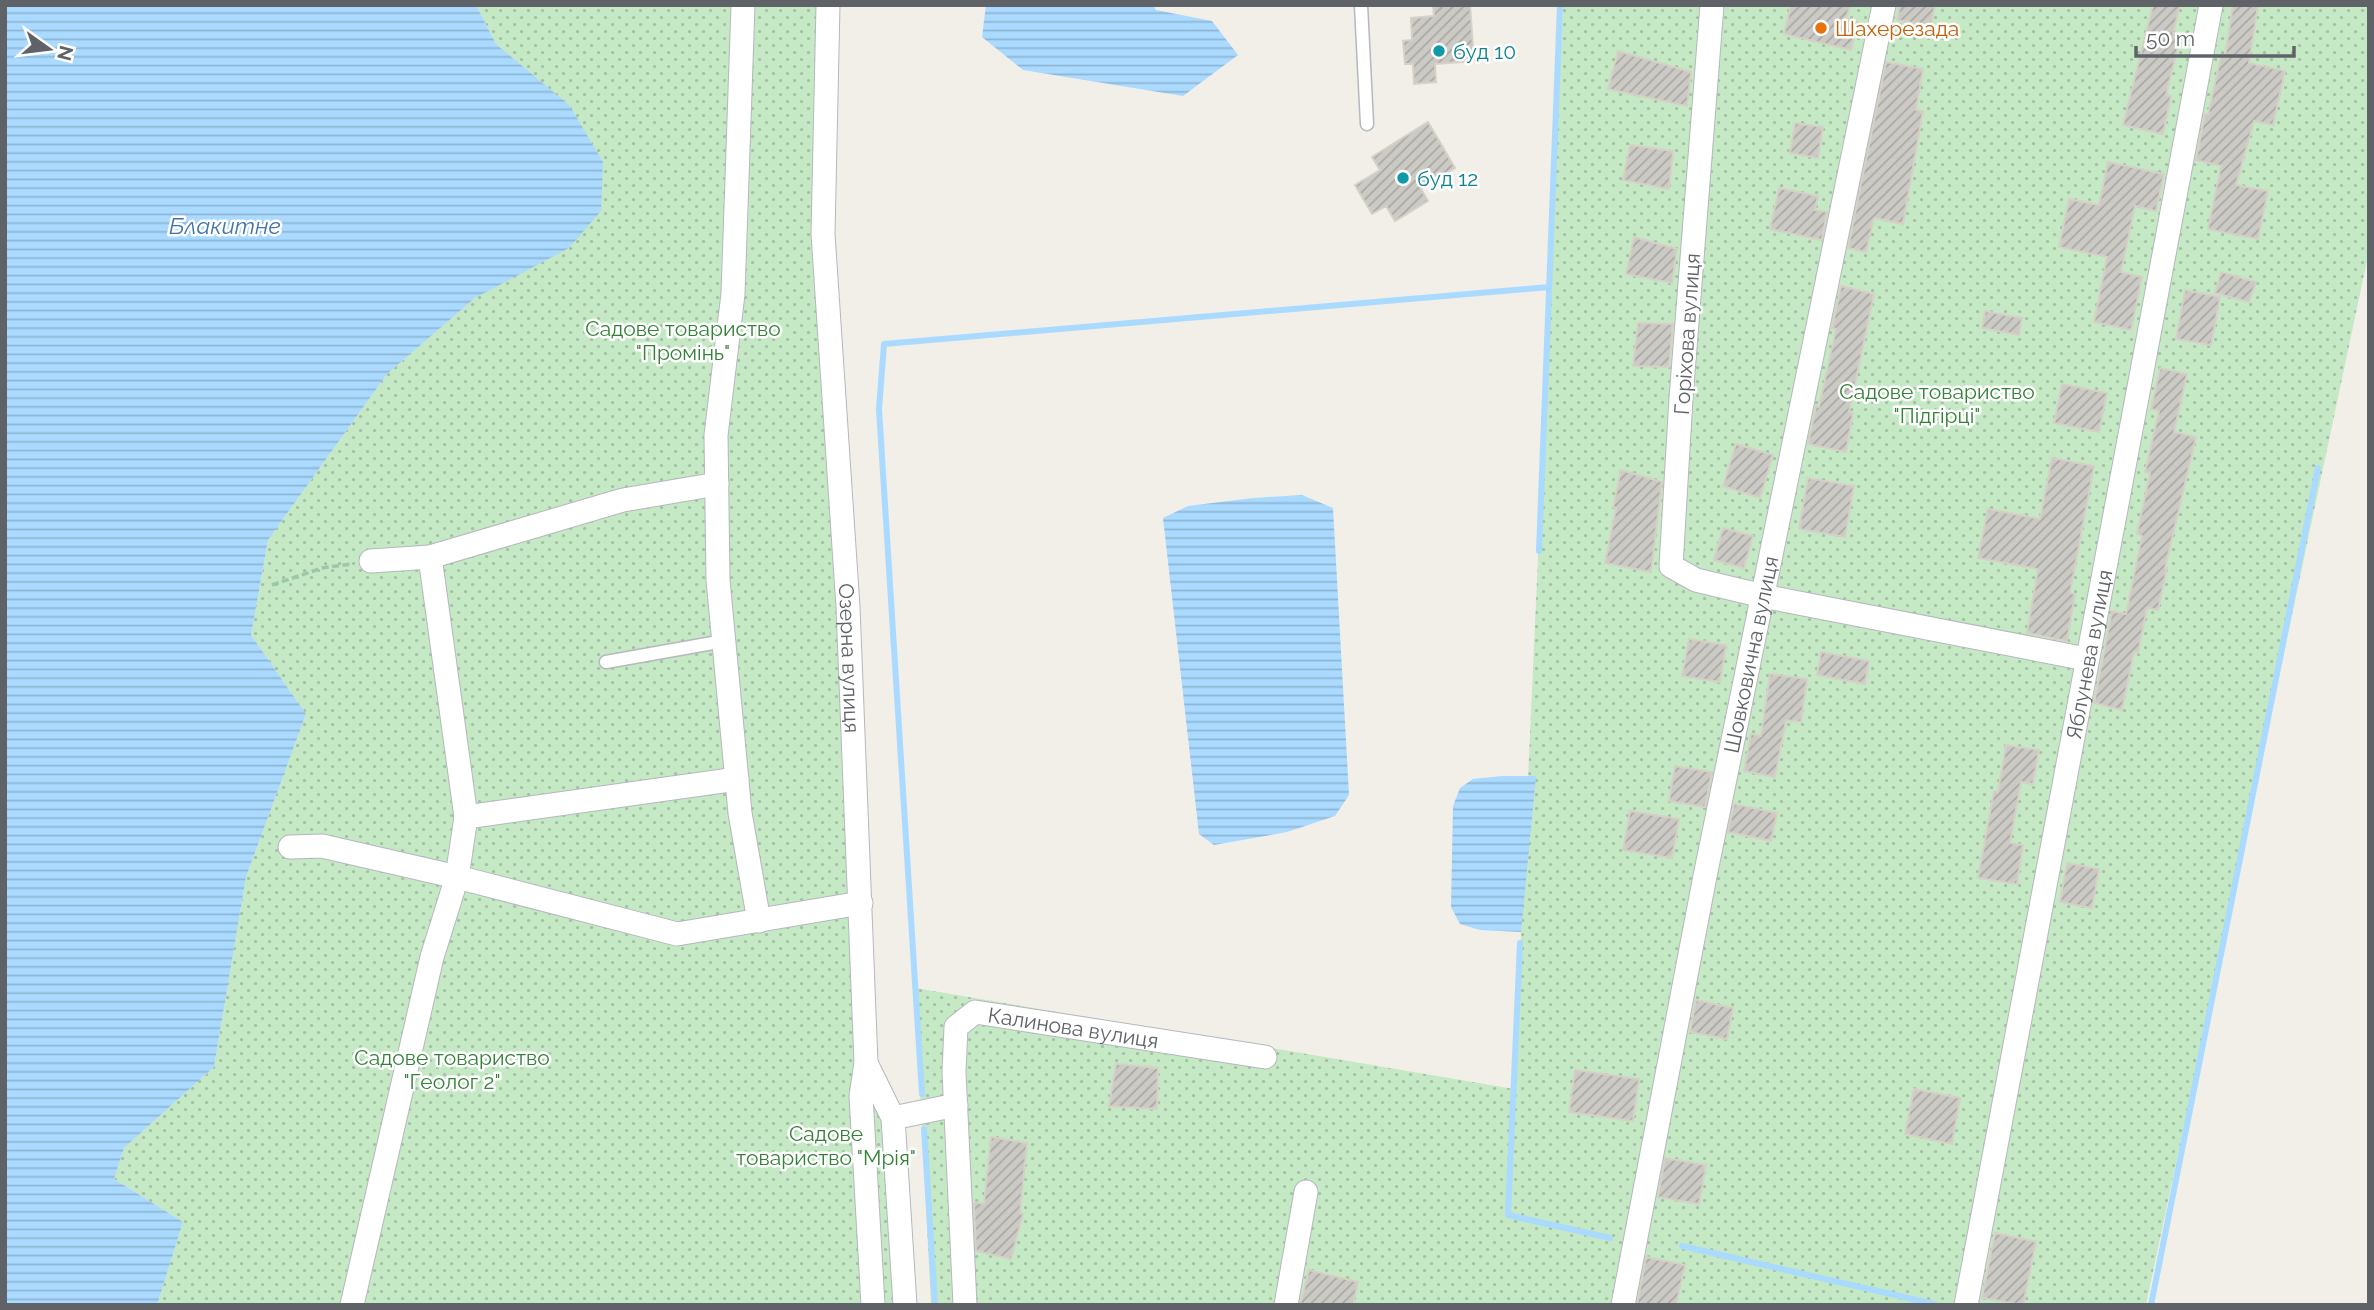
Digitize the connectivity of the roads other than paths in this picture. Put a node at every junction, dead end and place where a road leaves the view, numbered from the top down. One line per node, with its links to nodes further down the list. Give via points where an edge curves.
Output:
1 (743, 5): 8 (street, via 733,294 716,435)
2 (828, 5): 19 (street, Озерна вулиця, via 822,234 848,607)
3 (1361, 5): 7 (lane)
4 (1712, 5): 11 (street, Горіхова вулиця, via 1671,566 1696,580)
5 (1884, 5): 11 (street, Шовковична вулиця)
6 (2211, 5): 13 (street, Яблунева вулиця)
7 (1367, 124)
8 (717, 484): 9 (street, via 623,500); 12 (street)
9 (430, 557): 10 (street); 16 (street)
10 (371, 561)
11 (1763, 596): 13 (street); 31 (street, Шовковична вулиця)
12 (724, 641): 14 (lane); 15 (street)
13 (2086, 659): 32 (street, Яблунева вулиця)
14 (606, 662)
15 (737, 779): 16 (street); 20 (street)
16 (466, 817): 18 (street)
17 (290, 847): 18 (street, via 322,846)
18 (457, 877): 20 (street, via 677,934); 26 (street, via 432,957)
19 (861, 902): 20 (street); 22 (street, Озерна вулиця)
20 (759, 921)
21 (1265, 1057): 23 (street, Калинова вулиця, via 975,1012 956,1027)
22 (866, 1063): 24 (street, Озерна вулиця); 27 (street, via 861,1096)
23 (956, 1105): 24 (street); 29 (street, Калинова вулиця)
24 (892, 1118): 28 (street, Озерна вулиця)
25 (1306, 1192): 30 (street)
26 (352, 1305)
27 (873, 1305)
28 (905, 1305)
29 (965, 1305)
30 (1286, 1305)
31 (1623, 1305)
32 (1966, 1305)

